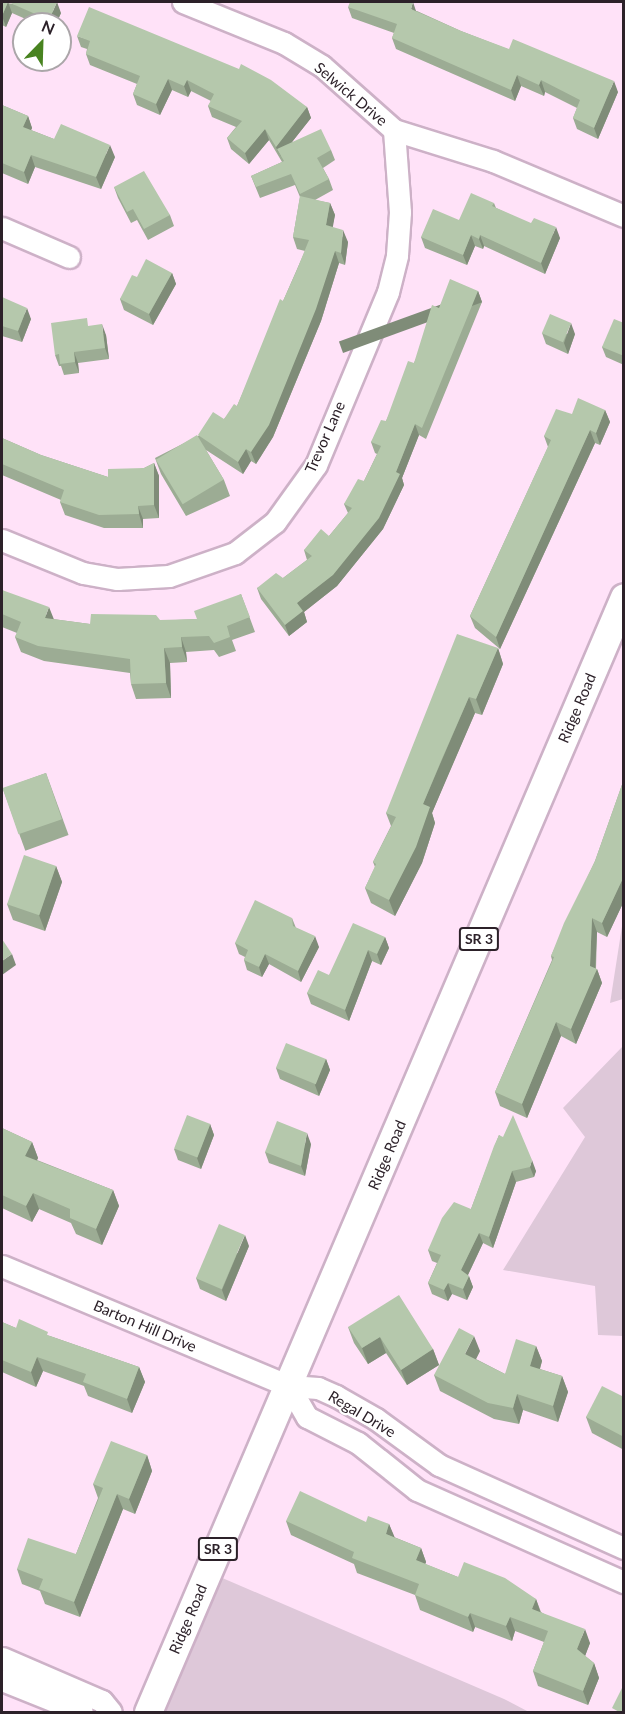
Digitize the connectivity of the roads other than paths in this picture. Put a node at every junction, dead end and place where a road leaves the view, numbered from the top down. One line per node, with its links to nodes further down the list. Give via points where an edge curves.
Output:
1 (183, 2): 2 (street, Selwick Drive, via 294,49 322,66)
2 (394, 130): 3 (street, Selwick Drive, via 493,161); 6 (street, Trevor Lane, via 400,212 397,255 388,292 316,465 275,522 235,553 169,576 117,579 83,573)
3 (624, 216)
4 (2, 228): 5 (street)
5 (69, 257)
6 (2, 540)
7 (622, 603): 9 (main road, Ridge Road / SR 3)
8 (2, 1266): 9 (street, Barton Hill Drive)
9 (289, 1386): 10 (street, Regal Drive, via 318,1388 336,1396 376,1419 439,1465); 11 (street, Regal Drive, via 307,1417 358,1443 417,1490); 18 (main road, Ridge Road / SR 3)
10 (529, 1505): 11 (street); 12 (street, Regal Drive)
11 (517, 1534): 13 (street, Regal Drive)
12 (624, 1548)
13 (624, 1582)
14 (2, 1658): 17 (street, via 102,1701)
15 (2, 1680): 16 (street)
16 (82, 1713)
17 (111, 1713)
18 (148, 1713)

